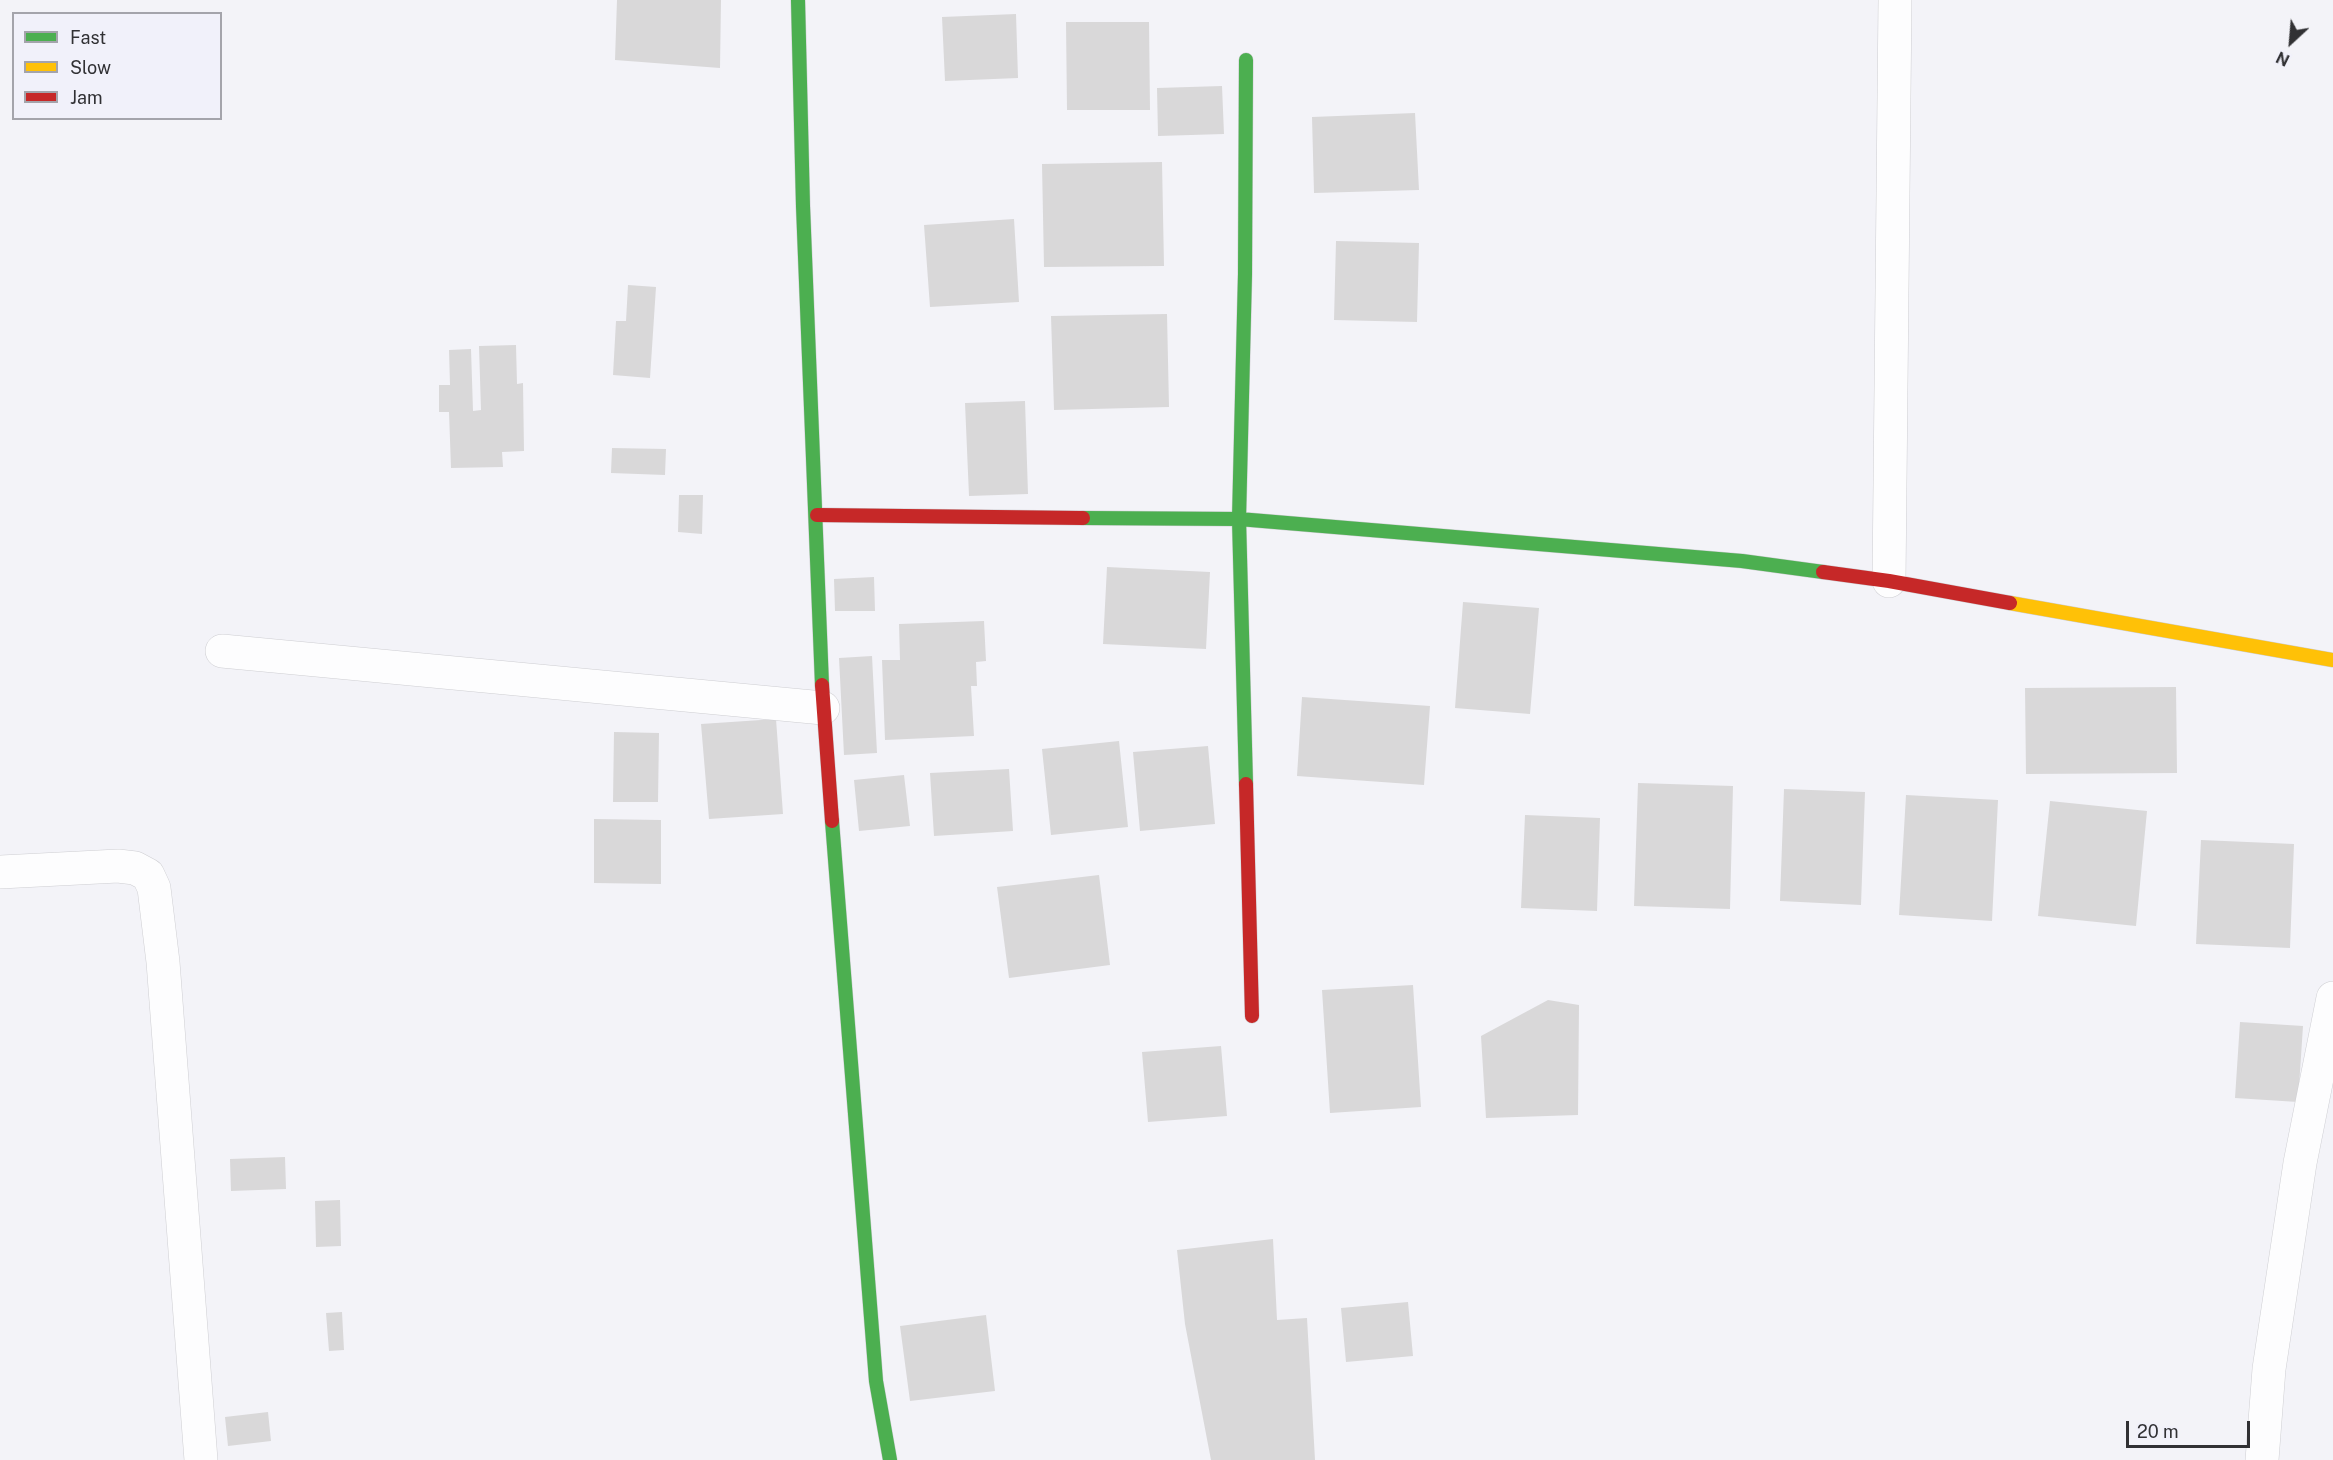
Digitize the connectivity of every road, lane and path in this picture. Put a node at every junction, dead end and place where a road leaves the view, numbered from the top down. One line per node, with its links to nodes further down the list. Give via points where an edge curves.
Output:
1 (798, 0): 4 (street)
2 (1895, 0): 6 (street)
3 (1246, 60): 5 (street)
4 (817, 515): 5 (street); 9 (street)
5 (1239, 519): 6 (street, via 1742,561); 12 (street)
6 (1889, 581): 8 (street)
7 (222, 651): 9 (street)
8 (2333, 660)
9 (823, 708): 14 (street, via 876,1380)
10 (0, 872): 13 (street, via 118,866 148,875 154,888)
11 (2333, 998): 15 (street, via 2298,1175 2269,1369)
12 (1252, 1016)
13 (201, 1460)
14 (890, 1460)
15 (2262, 1460)

